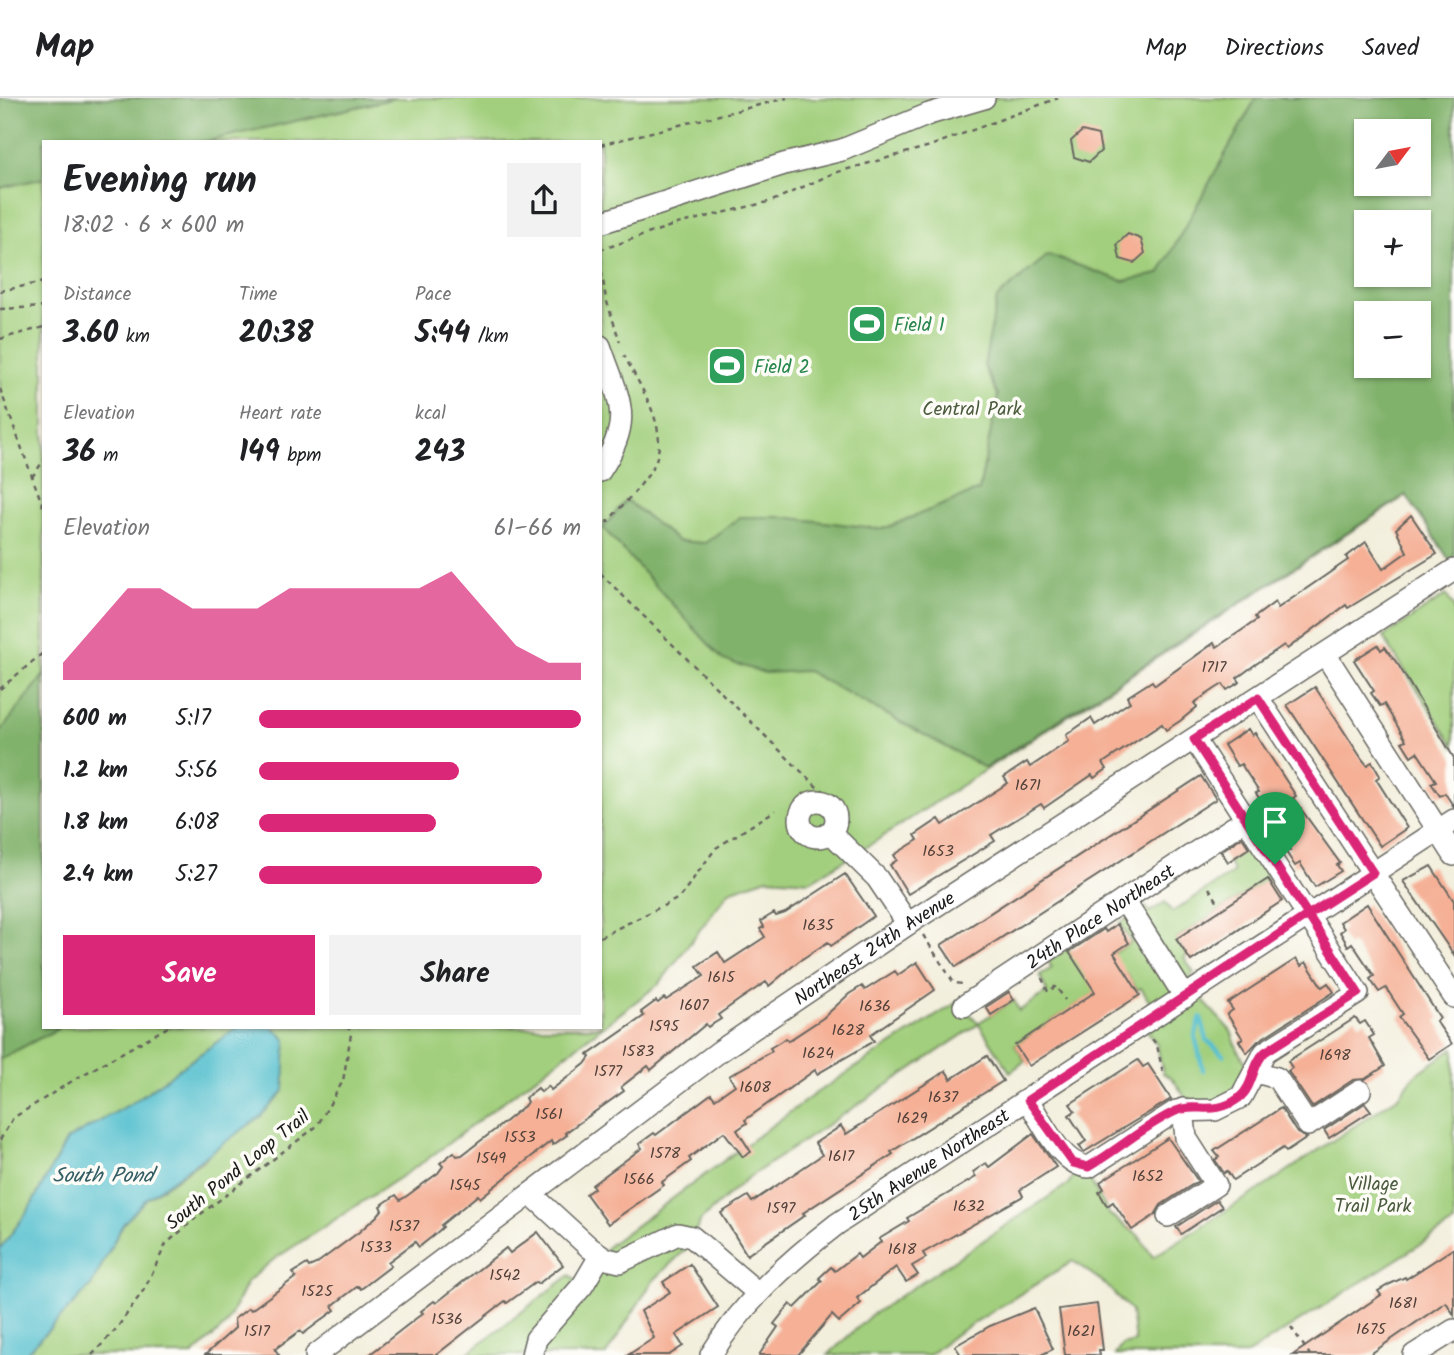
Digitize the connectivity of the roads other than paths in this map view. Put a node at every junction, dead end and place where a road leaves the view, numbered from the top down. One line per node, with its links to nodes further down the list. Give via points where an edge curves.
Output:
1 (984, 98): 2 (street, via 929,114 842,150)
2 (602, 222)
3 (602, 353): 4 (street, via 622,419 615,448)
4 (602, 468)
5 (1454, 570): 6 (street, Northeast 24th Avenue)
6 (1325, 654): 7 (street, Northeast 24th Avenue); 9 (street)
7 (1258, 698): 8 (street, Northeast 24th Avenue); 13 (street)
8 (1194, 739): 15 (street); 16 (street, Northeast 24th Avenue)
9 (1446, 825): 12 (street); 13 (street, 25th Avenue Northeast)
10 (1234, 827): 14 (street, 24th Place Northeast)
11 (840, 833): 16 (street)
12 (1454, 855)
13 (1373, 873): 15 (street, 25th Avenue Northeast); 19 (street)
14 (1124, 900): 17 (street, 24th Place Northeast, via 1034,959); 18 (street)
15 (1308, 915): 18 (street, 25th Avenue Northeast); 20 (street, via 1358,993 1265,1052)
16 (916, 929): 24 (street, Northeast 24th Avenue, via 720,1051)
17 (963, 995)
18 (1185, 997): 22 (street, 25th Avenue Northeast)
19 (1454, 997)
20 (1256, 1072): 21 (street, via 1277,1078 1308,1125); 23 (street, via 1241,1097 1228,1105 1215,1110)
21 (1360, 1091)
22 (1028, 1100): 23 (street, via 1066,1156 1080,1167 1096,1163); 27 (street, 25th Avenue Northeast, via 837,1224)
23 (1182, 1109): 25 (street, via 1186,1138 1216,1185)
24 (531, 1194): 26 (street); 29 (street, Northeast 24th Avenue)
25 (1168, 1216)
26 (600, 1255): 27 (street, via 621,1262 667,1237 692,1237); 30 (street, via 583,1285 536,1339)
27 (758, 1293): 31 (street, 25th Avenue Northeast)
28 (1454, 1330): 32 (street)
29 (316, 1355)
30 (532, 1355)
31 (710, 1355)
32 (1415, 1355)

